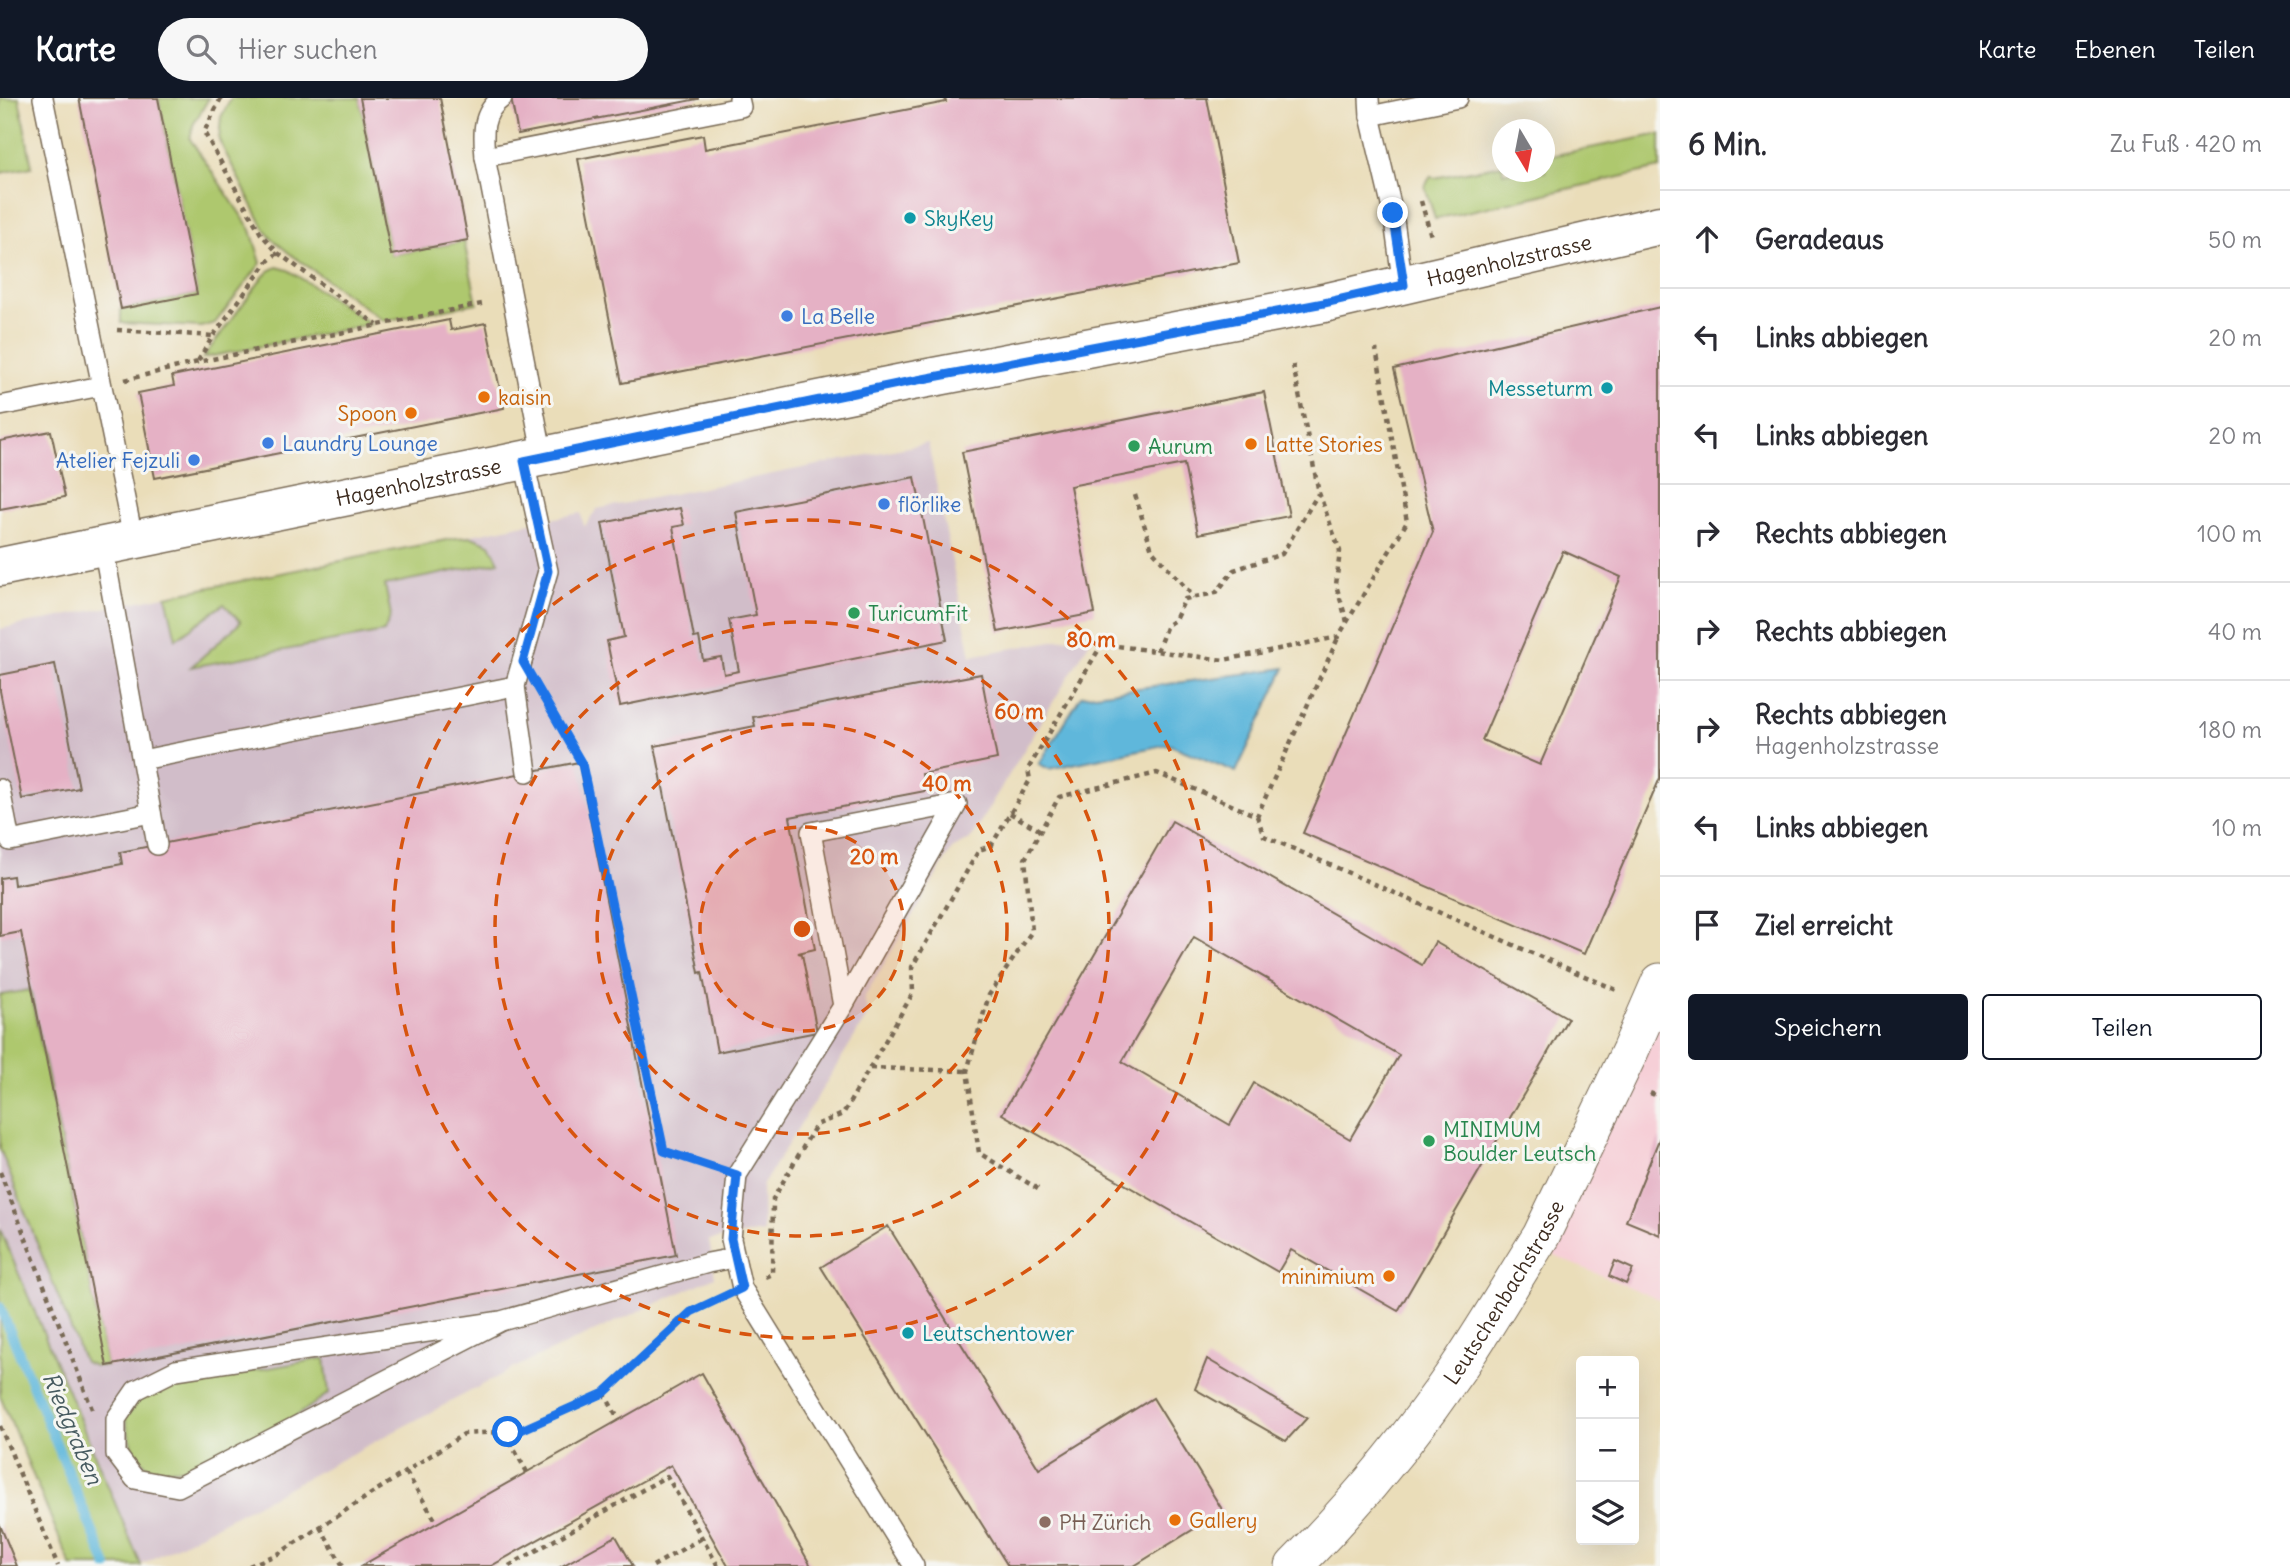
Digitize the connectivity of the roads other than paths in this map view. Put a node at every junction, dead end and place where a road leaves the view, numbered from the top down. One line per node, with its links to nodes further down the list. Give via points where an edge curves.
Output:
1 (43, 98): 10 (lane)
2 (502, 98): 5 (lane)
3 (739, 98): 7 (lane, via 741,107)
4 (1458, 98): 6 (lane)
5 (483, 107): 7 (lane)
6 (1370, 107): 9 (lane)
7 (485, 157): 12 (lane)
8 (1660, 225): 9 (street, Hagenholzstrasse)
9 (1404, 285): 12 (street, Hagenholzstrasse)
10 (101, 386): 11 (lane); 13 (lane)
11 (0, 407)
12 (533, 459): 13 (street, Hagenholzstrasse); 15 (lane, via 548,571)
13 (118, 542): 14 (street, Hagenholzstrasse); 16 (lane)
14 (0, 567)
15 (515, 687): 16 (lane); 17 (lane)
16 (142, 760): 19 (lane)
17 (527, 772)
18 (0, 789): 19 (lane, via 10,841)
19 (151, 813): 20 (lane)
20 (157, 845)
21 (1644, 988): 26 (street, Leutschenbachstrasse, via 1630,1051 1534,1247 1458,1368 1383,1468)
22 (843, 1006): 22 (lane, via 811,832 957,804 850,994); 23 (lane, via 737,1175 731,1239)
23 (734, 1258): 24 (lane); 25 (lane, via 742,1288)
24 (501, 1321): 24 (lane, via 178,1487 135,1479 116,1454 116,1419 136,1390 176,1370)
25 (914, 1566)
26 (1294, 1566)

